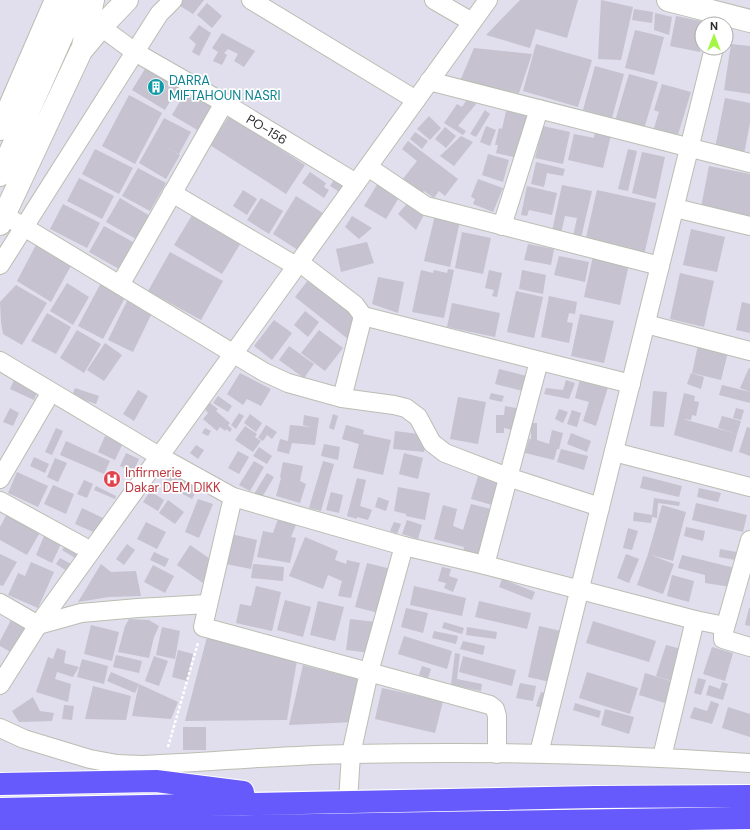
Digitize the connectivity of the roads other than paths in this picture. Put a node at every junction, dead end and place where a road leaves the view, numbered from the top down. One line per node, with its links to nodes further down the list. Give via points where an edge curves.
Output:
1 (56, 0): 22 (main road)
2 (78, 0): 26 (main road)
3 (93, 0): 15 (main road)
4 (127, 0): 14 (main road)
5 (173, 0): 16 (street, via 159,14)
6 (251, 0): 19 (street)
7 (434, 0): 13 (street)
8 (488, 0): 13 (street)
9 (671, 0): 10 (main road)
10 (713, 16)
11 (734, 20): 12 (main road)
12 (750, 21)
13 (472, 22): 18 (street)
14 (101, 27): 15 (main road); 16 (street, PO-156)
15 (81, 51): 30 (main road)
16 (135, 52): 20 (street, PO-156); 33 (street)
17 (712, 56): 23 (street)
18 (429, 81): 19 (street); 21 (street)
19 (416, 100): 25 (street)
20 (224, 103): 27 (street, PO-156); 28 (street)
21 (538, 109): 23 (street); 31 (street)
22 (0, 129)
23 (690, 147): 24 (street); 29 (street)
24 (750, 163)
25 (368, 167): 27 (street); 31 (street, via 426,206)
26 (0, 175)
27 (356, 183): 34 (street)
28 (172, 193): 34 (street); 37 (street)
29 (675, 208): 32 (street); 36 (street)
30 (2, 219): 33 (street)
31 (502, 226): 36 (street)
32 (750, 226)
33 (24, 227): 35 (street); 37 (street)
34 (298, 264): 38 (street, via 355,305); 41 (street)
35 (0, 266)
36 (660, 266): 39 (street)
37 (120, 285): 41 (street)
38 (363, 316): 43 (street); 46 (street)
39 (646, 324): 40 (street); 44 (street)
40 (750, 350)
41 (234, 353): 46 (street, via 264,372 288,383); 48 (street)
42 (0, 361): 45 (street)
43 (539, 361): 44 (street); 49 (street)
44 (631, 384): 47 (street)
45 (51, 392): 48 (street); 50 (street)
46 (342, 398): 49 (street, via 406,408 418,417 432,443 445,453)
47 (614, 452): 51 (street); 54 (street)
48 (159, 456): 52 (street); 57 (street)
49 (508, 477): 54 (street); 58 (street)
50 (0, 479)
51 (750, 487)
52 (233, 497): 56 (street); 61 (street)
53 (0, 501): 57 (street)
54 (600, 507): 59 (street)
55 (750, 540): 64 (street)
56 (404, 546): 58 (street); 66 (street)
57 (91, 551): 63 (street)
58 (484, 565): 59 (street)
59 (580, 590): 62 (street); 69 (street)
60 (0, 603): 63 (street)
61 (208, 604): 63 (street, via 81,613); 66 (street, via 203,627)
62 (695, 620): 64 (street); 72 (street)
63 (38, 624): 67 (street)
64 (725, 626): 65 (street, via 724,639)
65 (750, 647)
66 (369, 672): 70 (street); 71 (street, via 490,705 498,716)
67 (0, 685)
68 (0, 728): 70 (street, via 24,739 90,759 117,764)
69 (539, 753): 71 (street); 72 (street)
70 (351, 754): 71 (street); 76 (street)
71 (497, 754)
72 (662, 757): 73 (street)
73 (750, 763)
74 (0, 784): 77 (highway, via 156,781)
75 (750, 796): 76 (highway)
76 (348, 801): 77 (highway)
77 (320, 802): 78 (highway)
78 (0, 808)
79 (750, 818): 80 (highway)
80 (320, 824): 81 (highway); 82 (highway)
81 (0, 830)
82 (281, 830)

